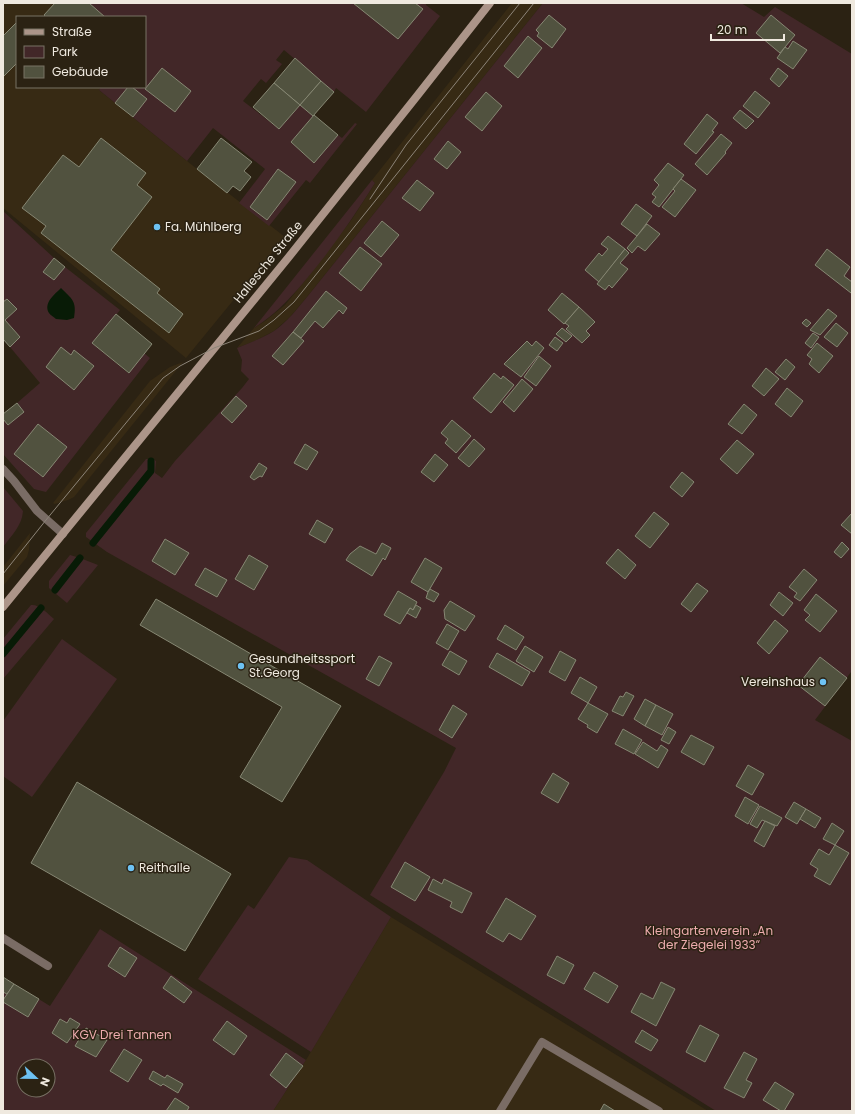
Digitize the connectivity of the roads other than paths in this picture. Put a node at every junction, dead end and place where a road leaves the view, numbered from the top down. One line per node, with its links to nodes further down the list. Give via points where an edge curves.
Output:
1 (490, 3): 3 (street, Hallesche Straße, via 288,258)
2 (3, 469): 3 (street, via 37,511)
3 (63, 534): 4 (street, Hallesche Straße)
4 (3, 607)
5 (3, 938): 6 (street)
6 (48, 966)
7 (500, 1111): 8 (street, via 542,1042)
8 (659, 1111)

